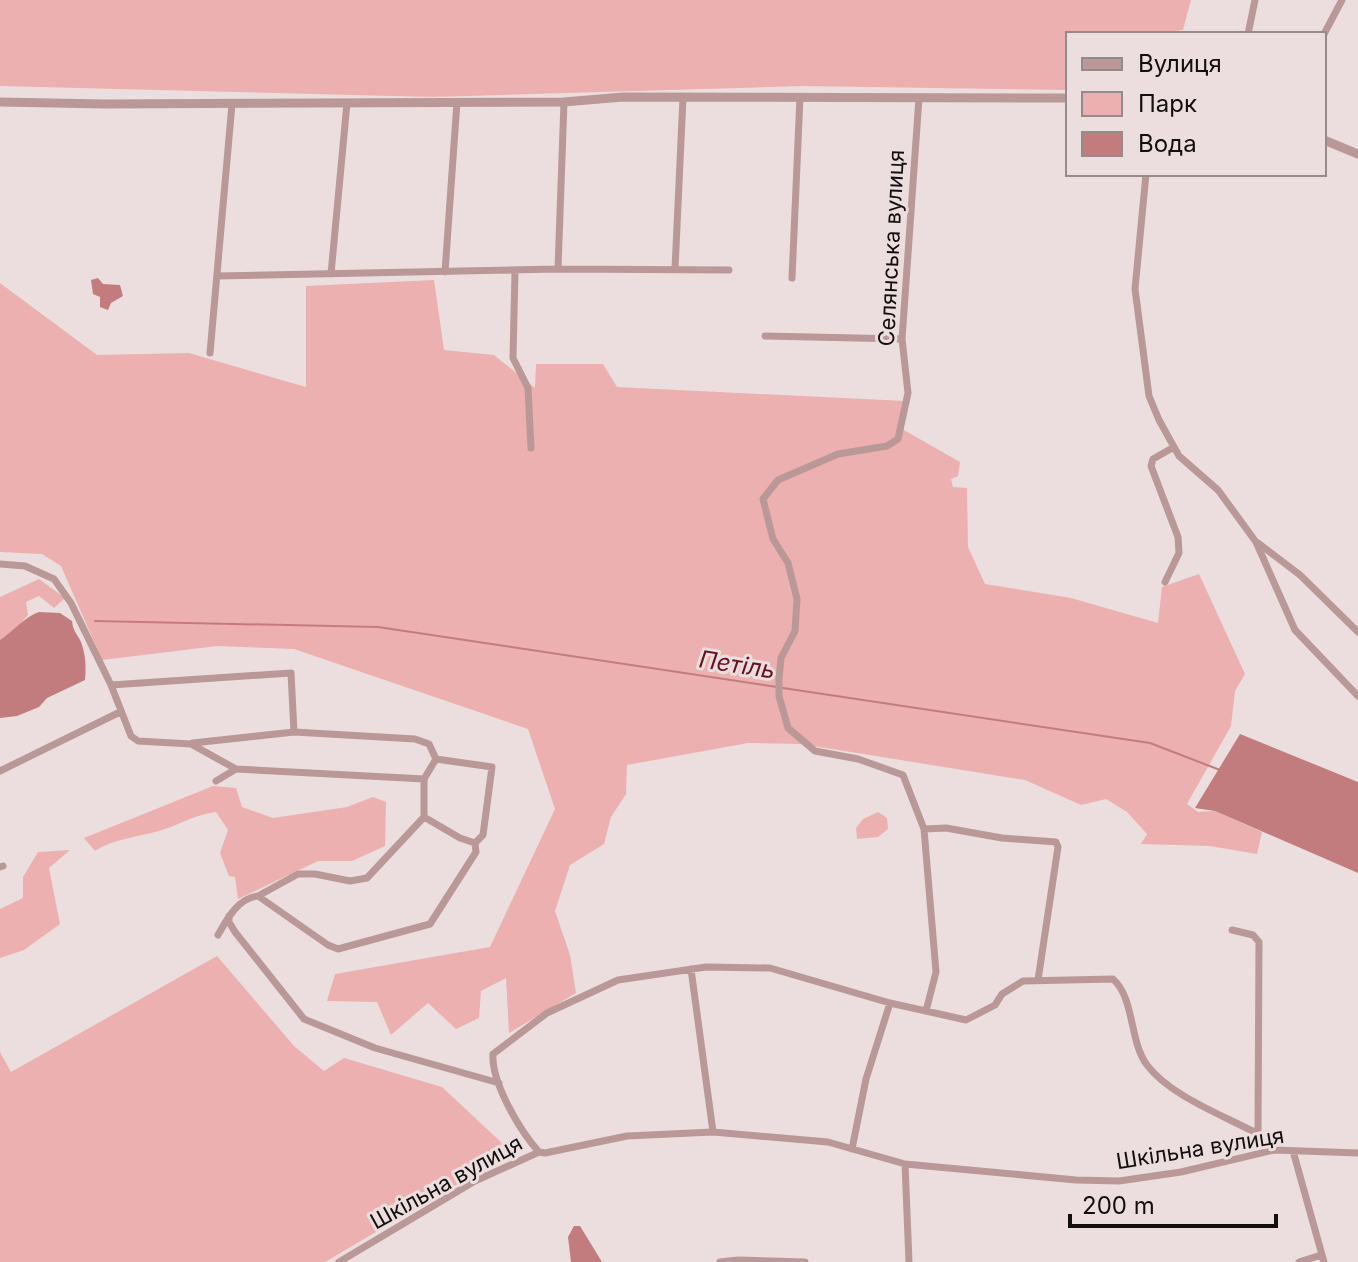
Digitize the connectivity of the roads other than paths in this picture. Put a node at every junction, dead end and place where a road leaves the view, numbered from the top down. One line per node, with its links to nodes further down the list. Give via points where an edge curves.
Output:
1 (1255, 0): 3 (street)
2 (1342, 0): 4 (street)
3 (1248, 32)
4 (1325, 32)
5 (800, 97): 6 (street); 7 (street); 24 (street)
6 (683, 98): 11 (street); 18 (street)
7 (919, 98): 8 (street); 26 (street, Селянська вулиця)
8 (1066, 98)
9 (0, 102): 13 (street)
10 (457, 102): 11 (street); 12 (street); 21 (street)
11 (564, 102): 17 (street)
12 (347, 103): 13 (street); 22 (street)
13 (232, 104): 23 (street)
14 (1326, 141): 15 (street)
15 (1358, 154)
16 (1146, 176): 28 (street, via 1135,289 1149,396)
17 (558, 269): 18 (street); 20 (street)
18 (675, 269): 19 (street)
19 (729, 270)
20 (515, 271): 21 (street); 29 (street, via 513,358 528,388)
21 (445, 272): 22 (street)
22 (331, 274): 23 (street)
23 (217, 276): 27 (street)
24 (792, 278)
25 (765, 336): 26 (street)
26 (902, 339): 45 (street, Селянська вулиця, via 908,393 898,439 887,446 838,454 778,480 763,499 797,599 795,631 781,658 779,679 788,728 815,751 903,775)
27 (210, 353)
28 (1174, 447): 30 (street, via 1218,490); 32 (street, via 1153,459 1151,466 1178,537 1179,553)
29 (531, 448)
30 (1256, 542): 33 (street, via 1300,575); 35 (street, via 1295,630)
31 (0, 564): 34 (street, via 49,575 71,603)
32 (1165, 582)
33 (1358, 632)
34 (111, 685): 36 (street); 37 (street, via 291,673)
35 (1358, 696)
36 (120, 712): 38 (street, via 138,741); 41 (street)
37 (294, 732): 38 (street); 39 (street, via 415,739 429,744)
38 (191, 744): 40 (street)
39 (436, 759): 42 (street); 46 (street, via 492,767 483,835)
40 (236, 769): 42 (street); 43 (street)
41 (0, 771)
42 (424, 779): 44 (street)
43 (216, 781)
44 (424, 817): 46 (street); 47 (street, via 367,878 298,874)
45 (924, 829): 52 (street, via 1056,842); 54 (street, via 936,972)
46 (475, 843): 47 (street, via 476,852 430,924 346,948 328,945)
47 (258, 896): 48 (street)
48 (230, 914): 50 (street); 55 (street, via 235,932 304,1019 375,1048)
49 (1232, 930): 57 (street, via 1259,942)
50 (218, 935)
51 (691, 969): 53 (street, via 770,968); 55 (street, via 618,980 547,1013 493,1054 492,1069); 56 (street)
52 (1038, 980): 54 (street, via 1012,987 995,1005 966,1020); 57 (street, via 1113,979 1123,993 1146,1064 1170,1087)
53 (890, 1003): 54 (street); 58 (street, via 866,1079)
54 (926, 1011)
55 (499, 1083): 61 (street)
56 (713, 1132): 58 (street, Шкільна вулиця, via 828,1142); 61 (street, Шкільна вулиця, via 627,1136)
57 (1258, 1134): 59 (street)
58 (852, 1149): 63 (street, Шкільна вулиця)
59 (1274, 1150): 60 (street, Шкільна вулиця); 63 (street, Шкільна вулиця, via 1119,1181)
60 (1293, 1151): 62 (street, Шкільна вулиця); 64 (street)
61 (539, 1152): 65 (street, Шкільна вулиця, via 475,1181)
62 (1358, 1153)
63 (905, 1164): 68 (street)
64 (1322, 1258): 69 (street)
65 (339, 1262)
66 (720, 1262): 67 (street)
67 (805, 1262)
68 (909, 1262)
69 (1299, 1262)

